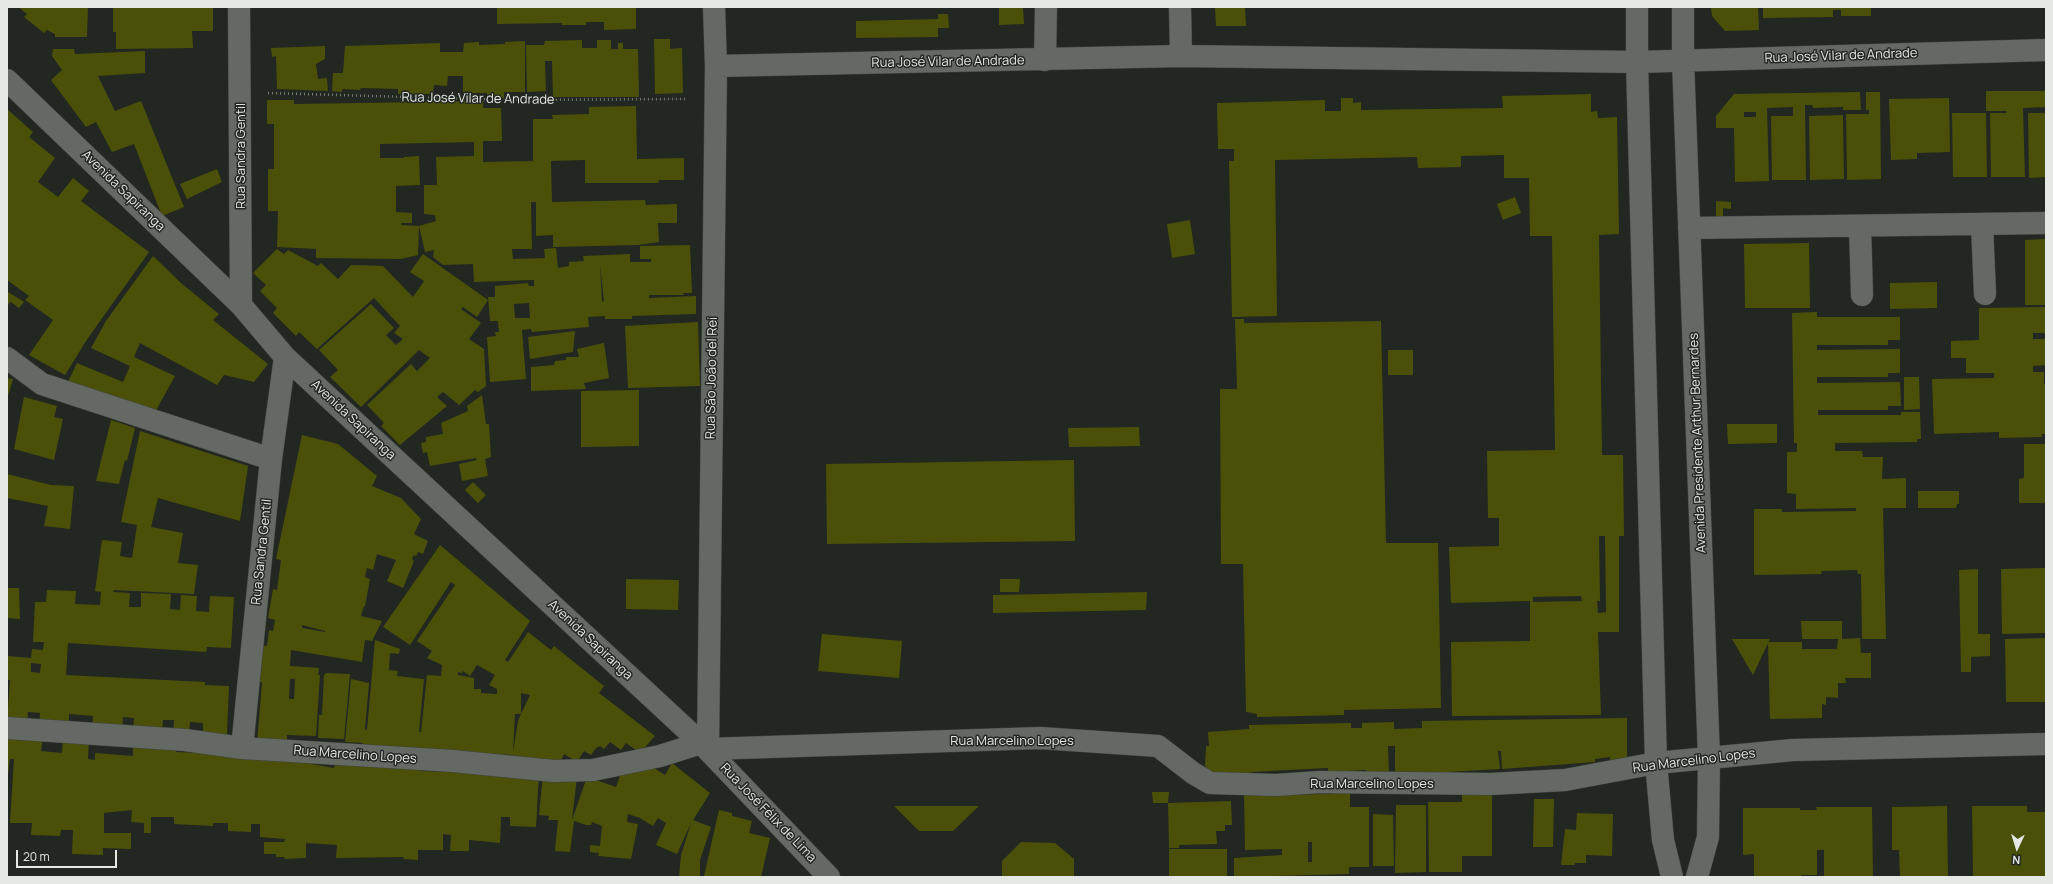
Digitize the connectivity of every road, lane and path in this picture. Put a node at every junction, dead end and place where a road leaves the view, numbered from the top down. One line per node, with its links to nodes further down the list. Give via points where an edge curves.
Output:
1 (239, 7): 14 (street, Rua Sandra Gentil)
2 (714, 7): 12 (street, Rua São João del Rei)
3 (1046, 7): 9 (street)
4 (1180, 7): 8 (street)
5 (1638, 7): 11 (street)
6 (1683, 7): 10 (street, Avenida Presidente Arthur Bernardes)
7 (2046, 50): 10 (street, Rua José Vilar de Andrade)
8 (1181, 56): 9 (street, Rua José Vilar de Andrade); 11 (street, Rua José Vilar de Andrade)
9 (1045, 60): 12 (street, Rua José Vilar de Andrade)
10 (1683, 60): 11 (street, Rua José Vilar de Andrade); 19 (street, Avenida Presidente Arthur Bernardes)
11 (1637, 62): 31 (street)
12 (716, 66): 15 (street, Rua São João del Rei)
13 (7, 80): 22 (street, Avenida Sapiranga)
14 (240, 94): 15 (path, Rua José Vilar de Andrade, via 510,100); 22 (street, Rua Sandra Gentil)
15 (715, 99): 28 (street, Rua São João del Rei)
16 (2046, 223): 17 (street)
17 (1982, 224): 18 (street); 20 (street)
18 (1860, 226): 19 (street); 21 (street)
19 (1689, 228): 30 (street, Avenida Presidente Arthur Bernardes)
20 (1985, 294)
21 (1862, 295)
22 (241, 305): 23 (street, Avenida Sapiranga)
23 (285, 357): 25 (street, Rua Sandra Gentil); 28 (street, Avenida Sapiranga)
24 (7, 358): 25 (street, via 42,384)
25 (271, 459): 29 (street, Rua Sandra Gentil)
26 (7, 728): 29 (street, Rua Marcelino Lopes, via 185,740)
27 (2046, 744): 30 (street, Rua Marcelino Lopes, via 1793,750)
28 (704, 746): 29 (street, Rua Marcelino Lopes, via 593,770 554,771 453,761); 31 (street, Rua Marcelino Lopes, via 1040,738 1158,746 1210,784 1490,784 1565,780); 32 (street, Rua José Félix de Lima)
29 (242, 748)
30 (1710, 758): 31 (street, Rua Marcelino Lopes); 34 (street, Avenida Presidente Arthur Bernardes, via 1708,837)
31 (1656, 763): 33 (street, via 1663,840)
32 (829, 877)
33 (1672, 877)
34 (1697, 877)

